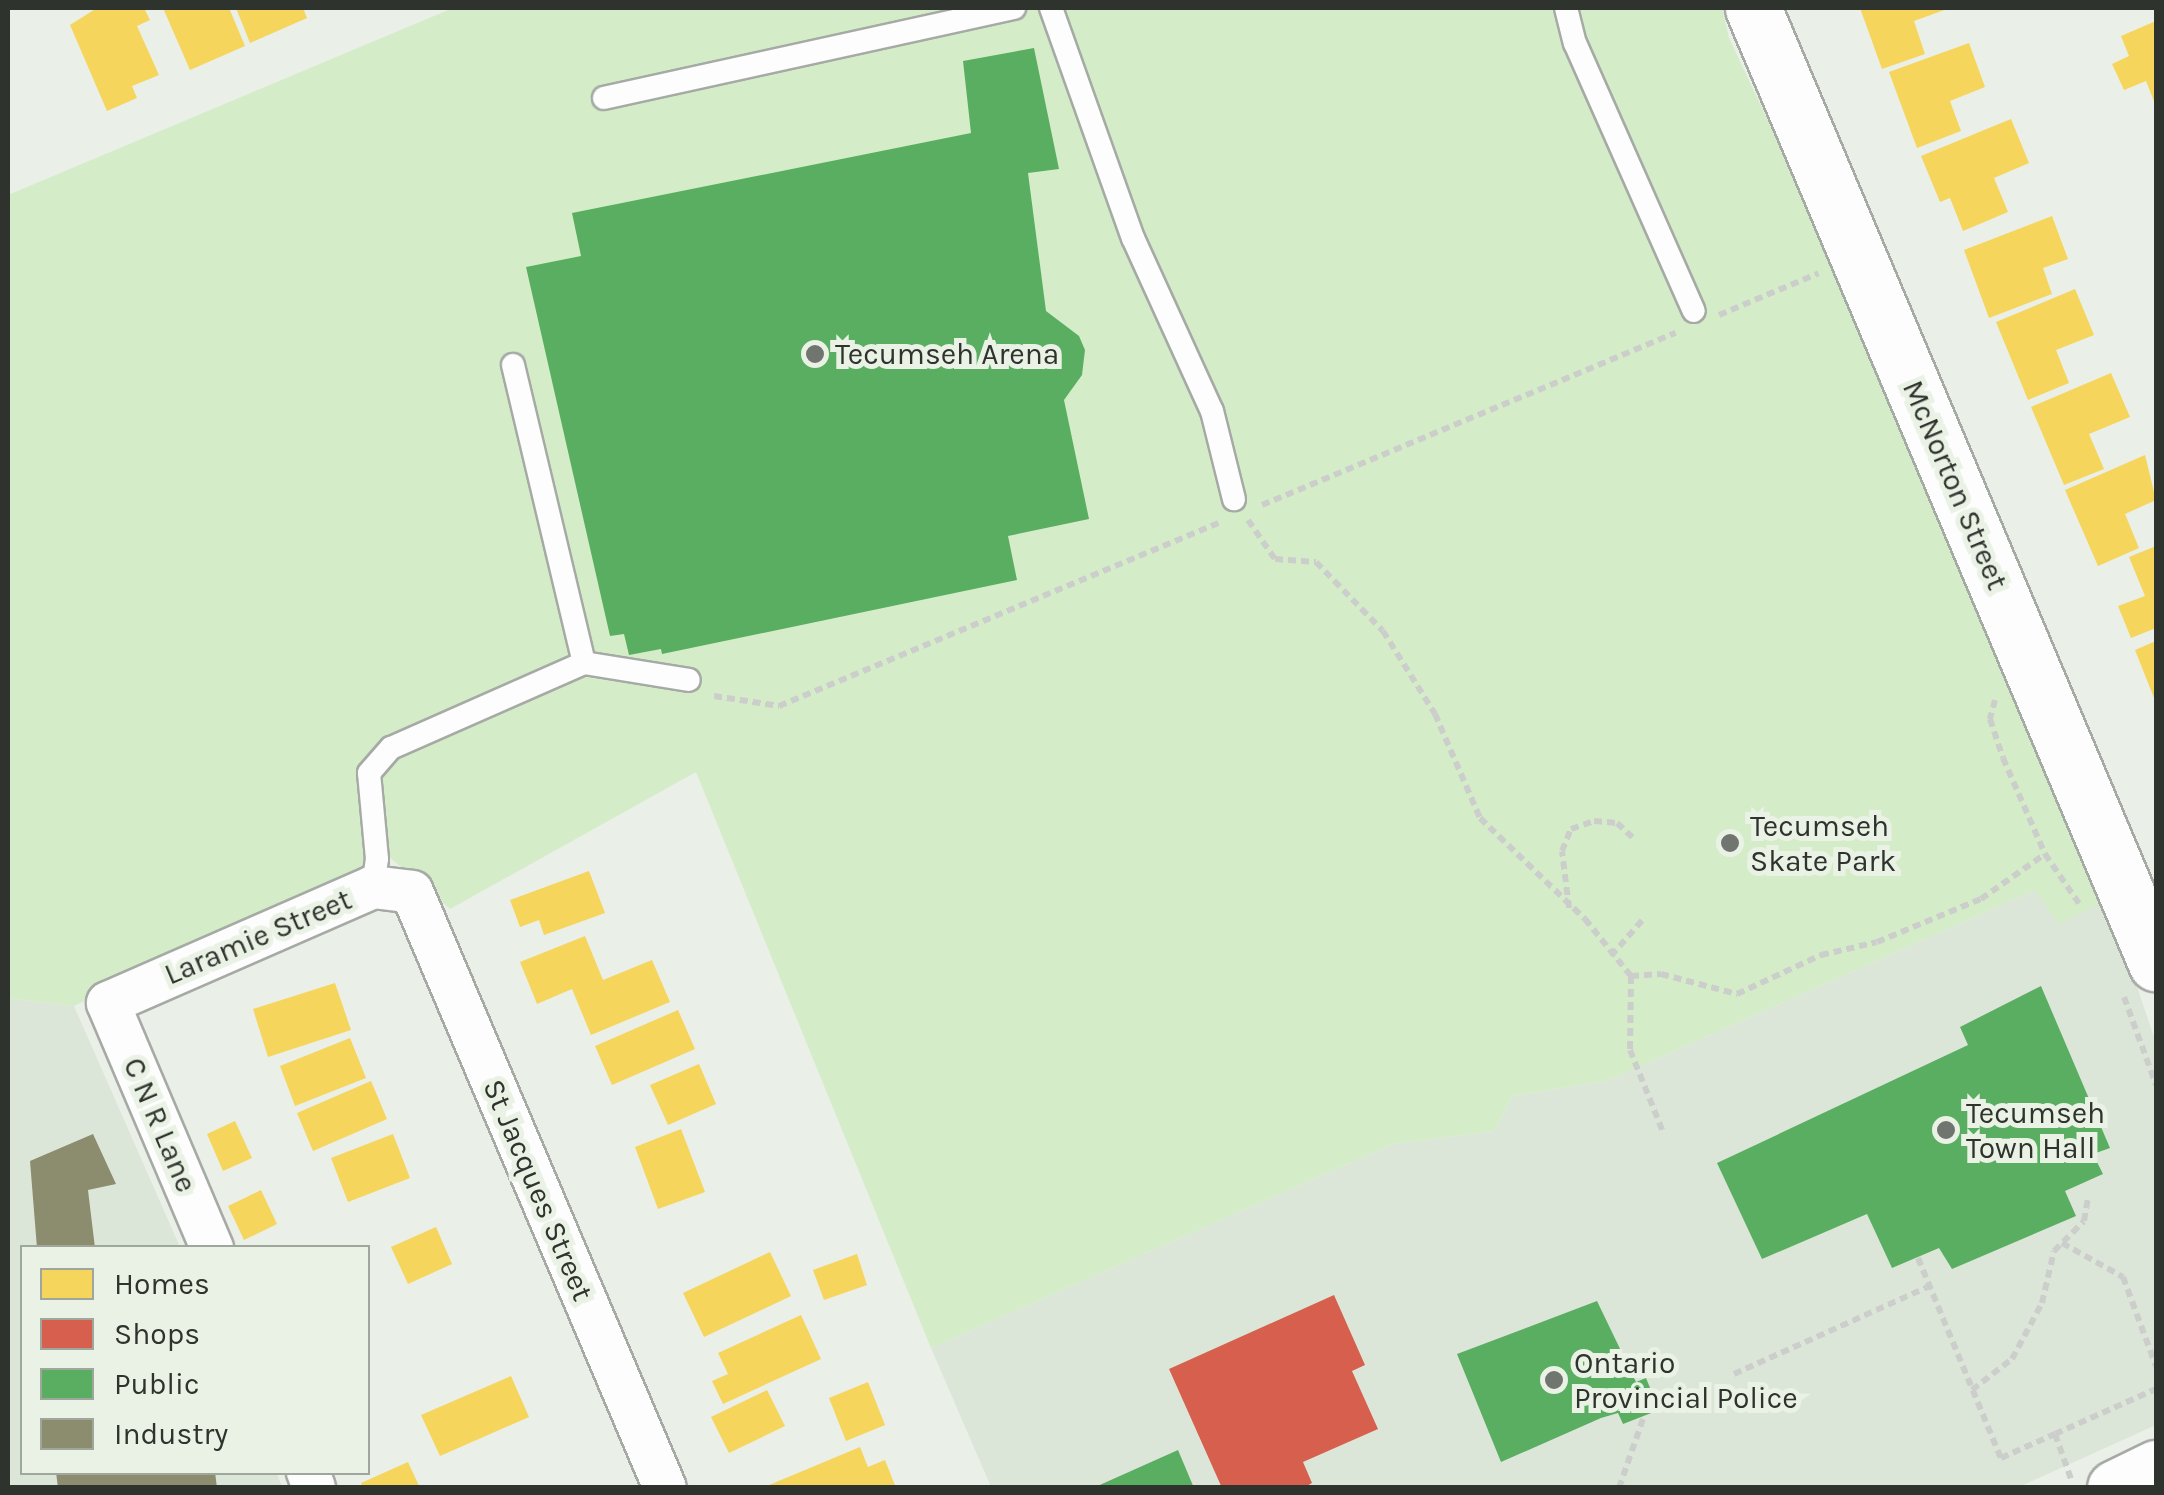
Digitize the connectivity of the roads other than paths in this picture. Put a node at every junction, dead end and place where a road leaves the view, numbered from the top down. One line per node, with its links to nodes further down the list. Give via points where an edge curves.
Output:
1 (1014, 8): 5 (lane)
2 (1051, 8): 8 (lane, via 1133,238 1212,411)
3 (1566, 8): 6 (lane)
4 (1753, 8): 12 (street, McNorton Street)
5 (604, 98)
6 (1692, 321)
7 (512, 366): 9 (lane)
8 (1239, 506)
9 (584, 663): 10 (lane); 11 (lane, via 390,748 369,774 377,859)
10 (695, 687)
11 (392, 890): 13 (street, Laramie Street); 16 (street, St Jacques Street)
12 (2156, 963)
13 (108, 1002): 14 (street, C N R Lane)
14 (211, 1245)
15 (2156, 1468): 17 (street)
16 (665, 1488)
17 (2115, 1488)

